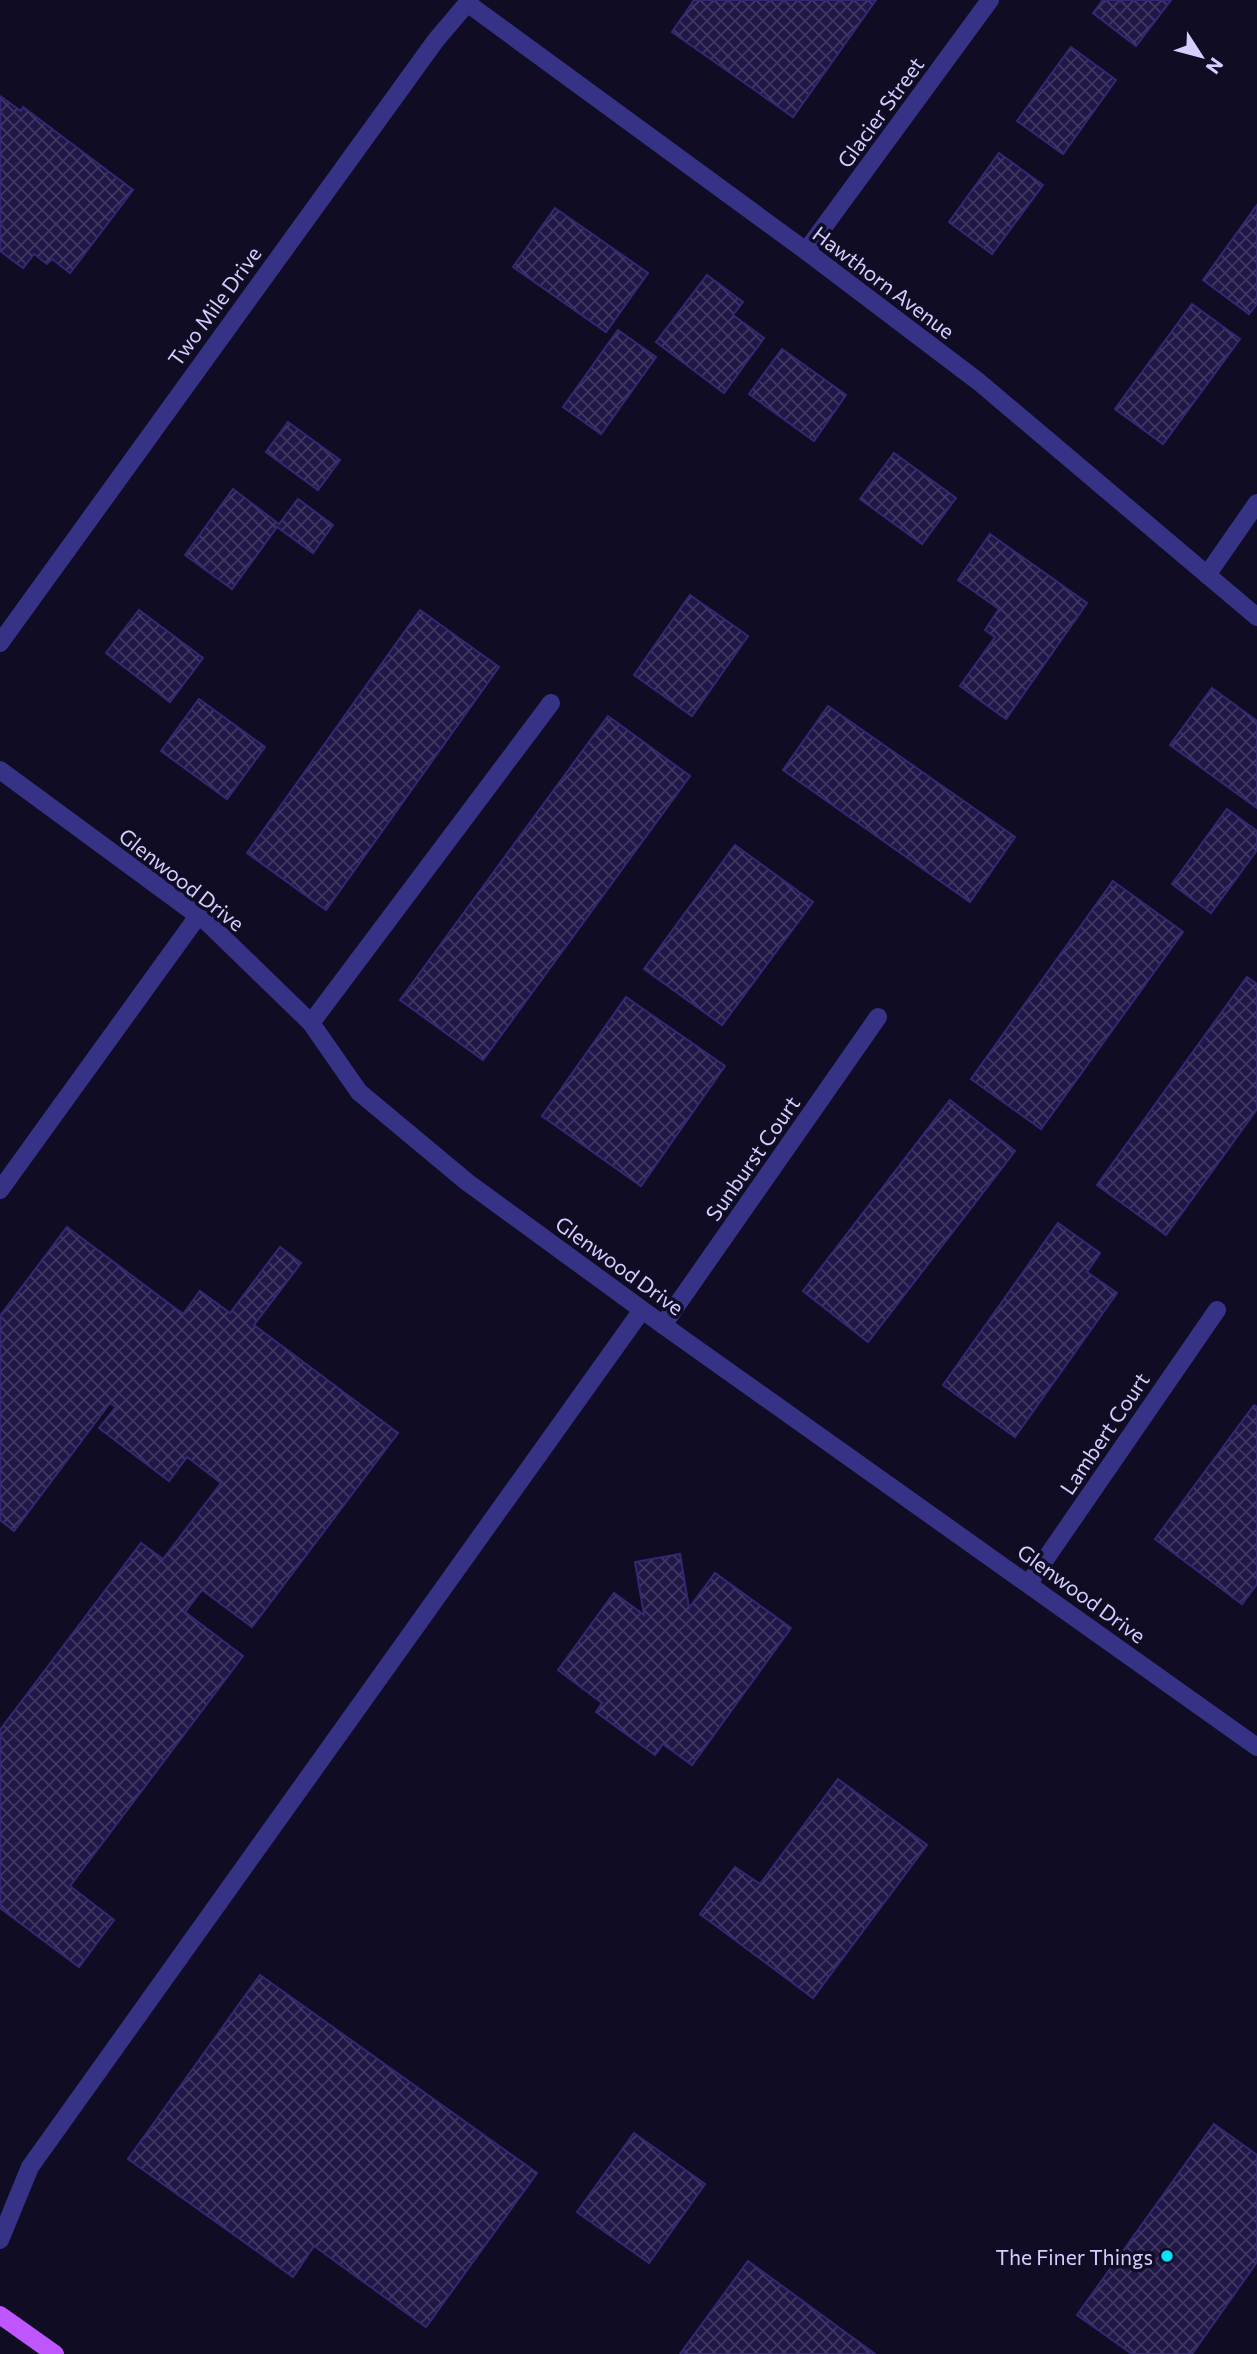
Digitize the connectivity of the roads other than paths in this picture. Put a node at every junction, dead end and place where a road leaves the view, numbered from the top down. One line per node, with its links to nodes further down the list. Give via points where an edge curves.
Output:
1 (990, 0): 3 (street, Glacier Street)
2 (468, 1): 3 (street, Hawthorn Avenue); 7 (street, Two Mile Drive)
3 (806, 251): 5 (street, Hawthorn Avenue, via 979,382)
4 (1257, 503): 5 (street)
5 (1207, 575): 6 (street, Hawthorn Avenue)
6 (1257, 617)
7 (0, 643)
8 (551, 704): 12 (street)
9 (0, 769): 10 (street, Glenwood Drive)
10 (198, 916): 12 (street, Glenwood Drive); 13 (street)
11 (878, 1017): 16 (street, Sunburst Court)
12 (311, 1023): 15 (street, Glenwood Drive, via 359,1092 467,1182)
13 (0, 1190)
14 (1217, 1310): 17 (street, Lambert Court)
15 (642, 1311): 16 (street, Glenwood Drive); 19 (street, via 30,2168)
16 (663, 1325): 17 (street, Glenwood Drive)
17 (1029, 1583): 18 (street, Glenwood Drive)
18 (1257, 1747)
19 (0, 2240)
20 (0, 2315): 21 (main road)
21 (55, 2354)

